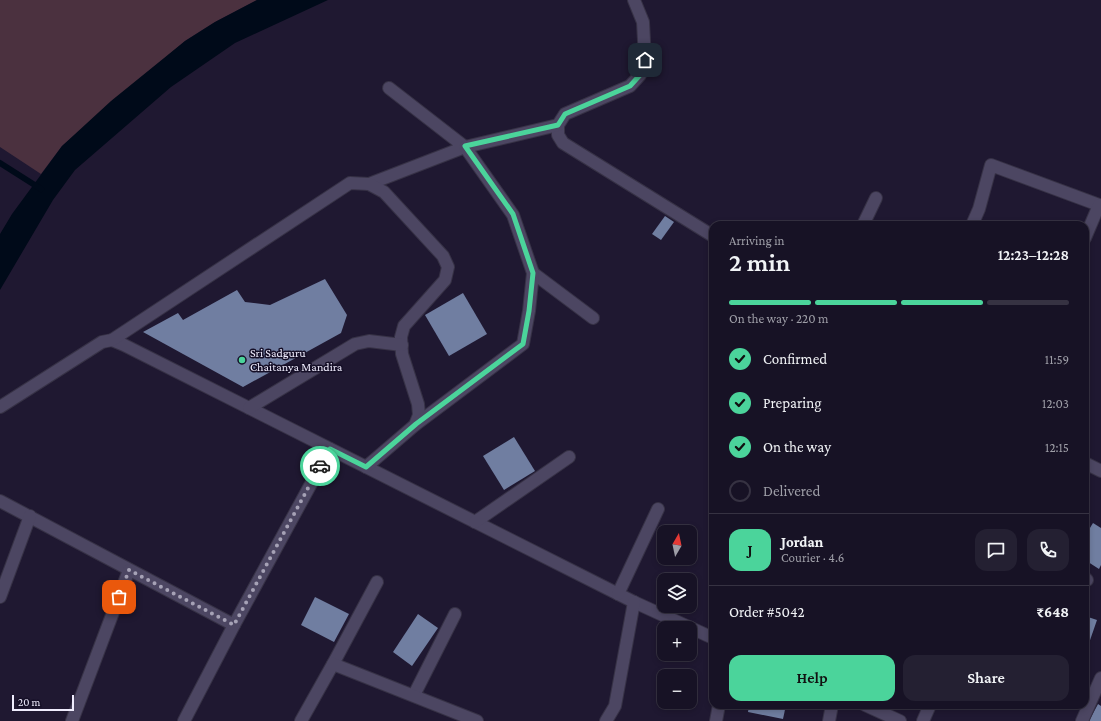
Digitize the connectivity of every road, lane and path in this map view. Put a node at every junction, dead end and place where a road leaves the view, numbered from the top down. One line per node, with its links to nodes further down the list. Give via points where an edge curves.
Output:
1 (634, 0): 3 (street, via 643,22 645,60 640,75 630,86 565,114)
2 (389, 88): 4 (street)
3 (558, 125): 4 (street); 11 (street, via 558,134 563,143)
4 (465, 146): 5 (street); 12 (street, via 513,214)
5 (369, 184): 14 (street, via 350,183); 15 (street, via 384,192 443,256 448,267 446,280 404,326)
6 (876, 198): 8 (street)
7 (1100, 206): 9 (street, via 991,165); 10 (street)
8 (865, 221)
9 (974, 221)
10 (1089, 229)
11 (709, 234)
12 (533, 273): 13 (street); 18 (street, via 523,344)
13 (593, 318)
14 (112, 340): 16 (street, via 102,342); 17 (street)
15 (402, 345): 17 (street, via 369,341 355,344); 18 (street, via 402,354 418,404 419,415)
16 (0, 407)
17 (249, 408): 19 (street)
18 (416, 424): 22 (street)
19 (330, 449): 22 (street); 34 (street)
20 (569, 457): 27 (street)
21 (1089, 465): 23 (street)
22 (366, 467): 27 (street)
23 (1101, 471)
24 (0, 501): 26 (street)
25 (658, 510): 30 (street)
26 (30, 516): 28 (street); 31 (street)
27 (475, 522): 30 (street)
28 (129, 570): 34 (street); 44 (street)
29 (377, 582): 36 (street)
30 (618, 594): 32 (street)
31 (0, 597)
32 (634, 602): 35 (street); 48 (street, via 615,706)
33 (455, 614): 38 (street)
34 (234, 625): 45 (street)
35 (709, 636)
36 (333, 664): 38 (street); 46 (street)
37 (1101, 678): 39 (street)
38 (414, 695): 47 (street)
39 (1098, 696): 53 (street)
40 (718, 709): 49 (street)
41 (831, 709): 50 (street)
42 (874, 709): 51 (street)
43 (928, 709): 52 (street)
44 (72, 721)
45 (184, 721)
46 (301, 721)
47 (477, 721)
48 (606, 721)
49 (716, 721)
50 (829, 721)
51 (900, 721)
52 (923, 721)
53 (1082, 721)

